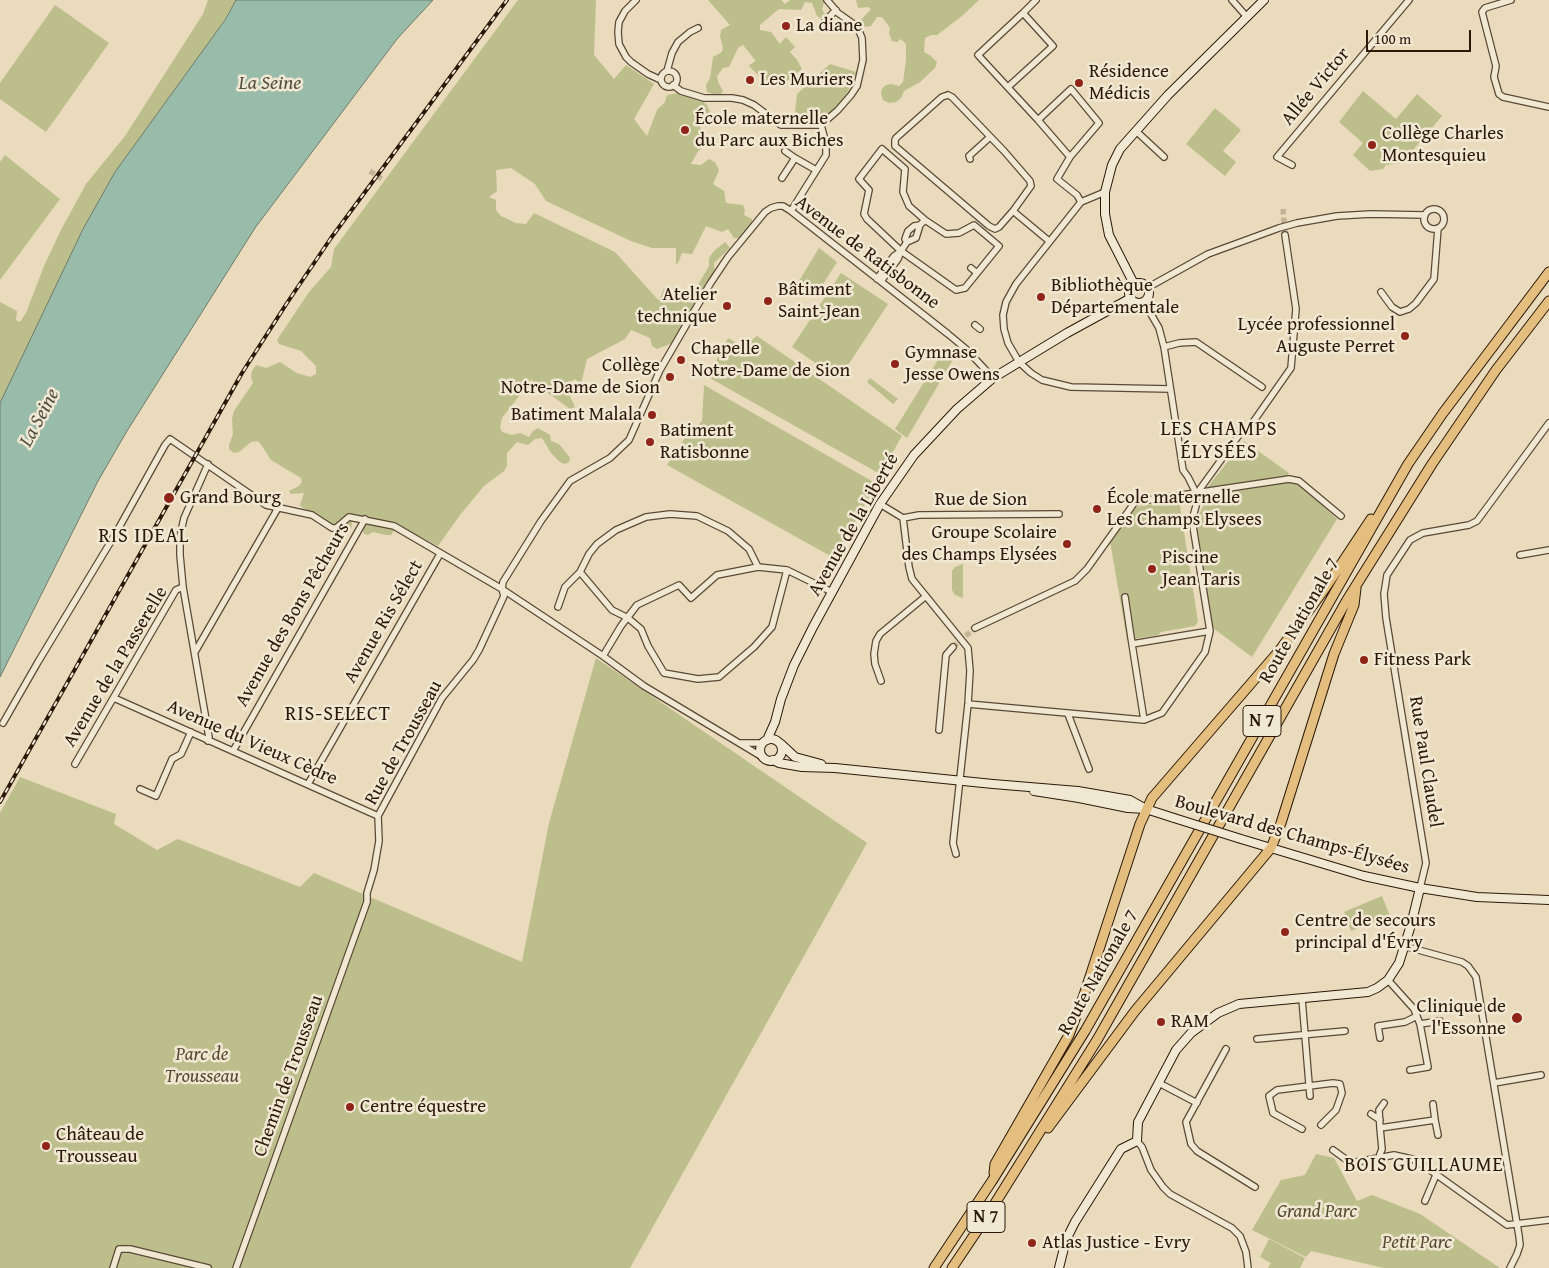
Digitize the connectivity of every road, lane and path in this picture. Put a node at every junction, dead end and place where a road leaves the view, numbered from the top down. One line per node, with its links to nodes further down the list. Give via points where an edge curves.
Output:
1 (636, 0): 14 (street, via 624,11 618,32 619,44 631,62)
2 (826, 0): 8 (street)
3 (1036, 0): 9 (street)
4 (1232, 0): 10 (street)
5 (1264, 0): 10 (street)
6 (1409, 0): 27 (street, Allée Victor, via 1277,157)
7 (1511, 0): 17 (street, via 1485,8 1482,12 1500,94)
8 (836, 10): 11 (street); 19 (street, via 859,31 862,60 860,75 851,95)
9 (1023, 13): 16 (street, via 978,55); 16 (street, via 1053,46)
10 (1247, 17): 20 (street)
11 (825, 21)
12 (698, 28): 13 (street, via 678,42)
13 (667, 72): 14 (street, via 662,74); 15 (street, via 675,74)
14 (661, 80): 15 (street, via 666,86)
15 (673, 85): 19 (street, via 704,98 743,100 781,125)
16 (1008, 87): 18 (street)
17 (1549, 107)
18 (1038, 120): 23 (street); 23 (street, via 1071,89 1099,123)
19 (821, 125): 28 (street, via 826,155)
20 (1136, 131): 24 (street); 30 (street, via 1120,149)
21 (990, 137): 26 (street, via 969,156); 33 (street, via 1030,181 1031,186); 33 (street, via 948,95 894,143 897,150 989,226 998,227)
22 (785, 152): 25 (street)
23 (1070, 157): 31 (street, via 1057,179)
24 (1164, 157)
25 (795, 158): 28 (street); 29 (street)
26 (970, 159)
27 (1292, 165)
28 (816, 170): 32 (street)
29 (782, 178)
30 (1105, 192): 31 (street); 45 (street, via 1109,235)
31 (1082, 202): 38 (street)
32 (791, 211): 44 (street, Avenue de Ratisbonne, via 810,221); 78 (street, Avenue de Ratisbonne, via 778,206 765,212 728,257 660,370 629,440 610,458 570,481 503,582)
33 (1012, 211): 38 (street)
34 (1425, 215): 36 (street, via 1427,226); 36 (street, via 1430,210 1441,212 1443,223); 46 (street, via 1337,216 1297,223 1208,254)
35 (923, 223): 39 (street, via 916,238); 39 (street, via 908,231); 40 (street, via 909,206 903,192 905,169 882,149 859,179 869,190 864,214); 43 (street, via 946,234 959,233 974,225 999,246)
36 (1438, 228): 47 (street, via 1434,280 1416,303 1400,312)
37 (1285, 234): 59 (street, via 1296,309 1291,368)
38 (1049, 241): 54 (street, via 1006,302 1004,329)
39 (907, 242): 40 (street)
40 (901, 251): 43 (street, via 948,280 956,290 965,288); 44 (street, via 894,256)
41 (971, 268): 43 (street)
42 (1549, 272): 62 (main road, Route Nationale 7 / N 7, via 1481,360)
43 (977, 273)
44 (879, 280): 52 (street, Avenue de Ratisbonne)
45 (1134, 284): 46 (street); 48 (street)
46 (1147, 288): 50 (street, via 1148,297)
47 (1381, 292)
48 (1130, 298): 50 (street, via 1136,303); 54 (street, Avenue de la Liberté)
49 (1549, 301): 77 (main road, Route Nationale 7 / N 7, via 1496,370 1432,464)
50 (1144, 302): 53 (street, via 1159,328)
51 (952, 328): 52 (street)
52 (948, 334): 55 (street, Avenue de Ratisbonne)
53 (1164, 347): 56 (street, via 1196,342); 57 (street)
54 (1019, 362): 55 (street, Avenue de la Liberté); 57 (street, via 1042,380 1071,387)
55 (993, 378): 64 (street, Avenue de la Liberté, via 928,438)
56 (1262, 387)
57 (1170, 389): 63 (street, via 1183,470)
58 (1549, 423): 116 (street, Rue Paul Claudel, via 1477,521 1423,533 1410,540 1387,575 1384,594 1386,618 1426,864)
59 (1251, 425)
60 (1242, 431): 63 (street)
61 (208, 464): 65 (street, via 261,502); 76 (street, via 184,518 180,536); 96 (street, via 170,439 165,445)
62 (1408, 464): 112 (main road, via 1279,651 1152,798); 151 (main road, Route Nationale 7 / N 7, via 1086,1031)
63 (1198, 491): 67 (street, via 1289,479 1298,481); 84 (street, via 1135,502 1087,569 1074,581); 85 (street, via 1192,520)
64 (880, 504): 68 (street); 79 (street, Avenue de la Liberté)
65 (278, 508): 69 (street, via 312,515 332,528 349,517); 88 (street)
66 (1059, 514): 68 (street, Rue de Sion, via 919,515)
67 (1341, 516)
68 (903, 518): 80 (street, via 912,579)
69 (365, 519): 71 (street, via 394,526); 103 (street, Avenue des Bons Pêcheurs)
70 (1549, 550): 72 (street)
71 (440, 554): 78 (street); 110 (street, Avenue Ris Sélect)
72 (1520, 555)
73 (758, 567): 74 (street); 75 (street, via 749,548 728,531 697,516 670,514 646,517 616,530 597,544); 83 (street, via 717,575 691,598 680,585 638,605)
74 (787, 570): 79 (street); 83 (street, via 772,627 719,677 698,679 664,673 641,629)
75 (580, 572): 82 (street, via 565,587); 83 (street, via 612,610)
76 (183, 587): 88 (street); 91 (street, Avenue de la Passerelle, via 176,590)
77 (1356, 587): 114 (main road, via 1354,605 1334,654); 149 (main road, Route Nationale 7 / N 7, via 1097,1040)
78 (502, 589): 89 (street); 113 (street, Rue de Trousseau, via 504,596 479,650 442,698)
79 (832, 592): 95 (street, Avenue de la Liberté, via 794,665)
80 (926, 596): 90 (street, via 880,634 876,642 875,664); 92 (street, via 968,648)
81 (1125, 597): 86 (street)
82 (558, 607)
83 (628, 618): 89 (street)
84 (975, 628)
85 (1210, 631): 86 (street); 94 (street, via 1205,652 1162,713)
86 (1132, 644): 94 (street)
87 (954, 647): 97 (street, via 946,656)
88 (195, 652): 99 (street)
89 (603, 656): 101 (street, via 644,686)
90 (881, 680)
91 (114, 698): 98 (street, Avenue du Vieux Cèdre); 106 (street, Avenue de la Passerelle)
92 (968, 704): 93 (street); 109 (street)
93 (1068, 714): 94 (street); 108 (street)
94 (1144, 720)
95 (776, 722): 100 (street, Avenue de la Liberté); 102 (street, Avenue de la Liberté)
96 (4, 723)
97 (939, 730)
98 (191, 732): 99 (street, Avenue du Vieux Cèdre); 111 (street, via 181,754 172,759 156,796)
99 (208, 740): 103 (street, Avenue du Vieux Cèdre)
100 (765, 741): 101 (street); 102 (street, via 773,739); 104 (street, via 760,750)
101 (741, 743): 104 (street)
102 (780, 743): 105 (street, via 781,754); 107 (street, Boulevard des Champs-Élysées, via 795,757)
103 (233, 751): 110 (street, Avenue du Vieux Cèdre)
104 (764, 758): 105 (street)
105 (772, 760): 107 (street, Boulevard des Champs-Élysées)
106 (75, 764)
107 (835, 768): 109 (street, Boulevard des Champs-Élysées)
108 (1089, 769)
109 (960, 781): 112 (street, Boulevard des Champs-Élysées, via 1078,791 1130,800); 115 (street, via 953,844)
110 (308, 784): 113 (street, Avenue du Vieux Cèdre)
111 (140, 790)
112 (1146, 810): 114 (street, Boulevard des Champs-Élysées, bridge); 151 (main road, via 1069,1035 995,1164)
113 (378, 816): 117 (street, Rue de Trousseau, via 379,841)
114 (1271, 848): 116 (street, Boulevard des Champs-Élysées, via 1364,876); 149 (main road, via 1135,1011)
115 (956, 854)
116 (1420, 888): 118 (street, Boulevard des Champs-Élysées, via 1477,897); 119 (street)
117 (367, 893): 158 (street, Chemin de Trousseau, via 367,902)
118 (1549, 900)
119 (1404, 946): 120 (street, via 1400,963); 132 (street, via 1455,959 1472,972 1478,984)
120 (1388, 980): 121 (street, via 1368,992); 122 (street)
121 (1302, 999): 126 (street); 133 (street, via 1239,1004 1218,1013 1191,1033 1180,1046)
122 (1418, 1016): 124 (street); 127 (street, via 1405,1022 1378,1026)
123 (1440, 1021): 124 (street)
124 (1420, 1024): 130 (street, via 1428,1067)
125 (1345, 1031): 126 (street)
126 (1306, 1035): 128 (street); 134 (street)
127 (1380, 1038)
128 (1257, 1039)
129 (1226, 1049): 136 (street)
130 (1410, 1070)
131 (1541, 1075): 132 (street)
132 (1494, 1082): 155 (street)
133 (1159, 1083): 136 (street); 146 (street, via 1138,1122)
134 (1310, 1086): 135 (street); 142 (street, via 1340,1084 1342,1094 1336,1110); 144 (street, via 1276,1090 1269,1096 1273,1113)
135 (1310, 1096)
136 (1197, 1103): 152 (street, via 1186,1122 1191,1144)
137 (1384, 1103): 140 (street)
138 (1433, 1104): 141 (street)
139 (1371, 1114): 140 (street)
140 (1380, 1120): 143 (street)
141 (1435, 1120): 143 (street); 145 (street)
142 (1321, 1125)
143 (1380, 1128): 148 (street, via 1382,1149)
144 (1302, 1129)
145 (1438, 1135)
146 (1137, 1141): 161 (street, via 1121,1149 1075,1222 1066,1240); 162 (street, via 1162,1187 1232,1228 1240,1236)
147 (1333, 1150): 148 (street, via 1351,1163)
148 (1379, 1157): 150 (street, via 1394,1155 1416,1160)
149 (1019, 1166): 160 (main road, N 7)
150 (1436, 1175): 153 (street); 155 (street, via 1507,1225)
151 (992, 1181): 159 (main road, N 7)
152 (1255, 1187)
153 (1424, 1201)
154 (1549, 1220): 155 (street)
155 (1517, 1225): 163 (street, via 1520,1245)
156 (113, 1268): 157 (street, via 119,1250 130,1249)
157 (208, 1268)
158 (236, 1268)
159 (934, 1268)
160 (952, 1268)
161 (1059, 1268)
162 (1248, 1268)
163 (1510, 1268)

